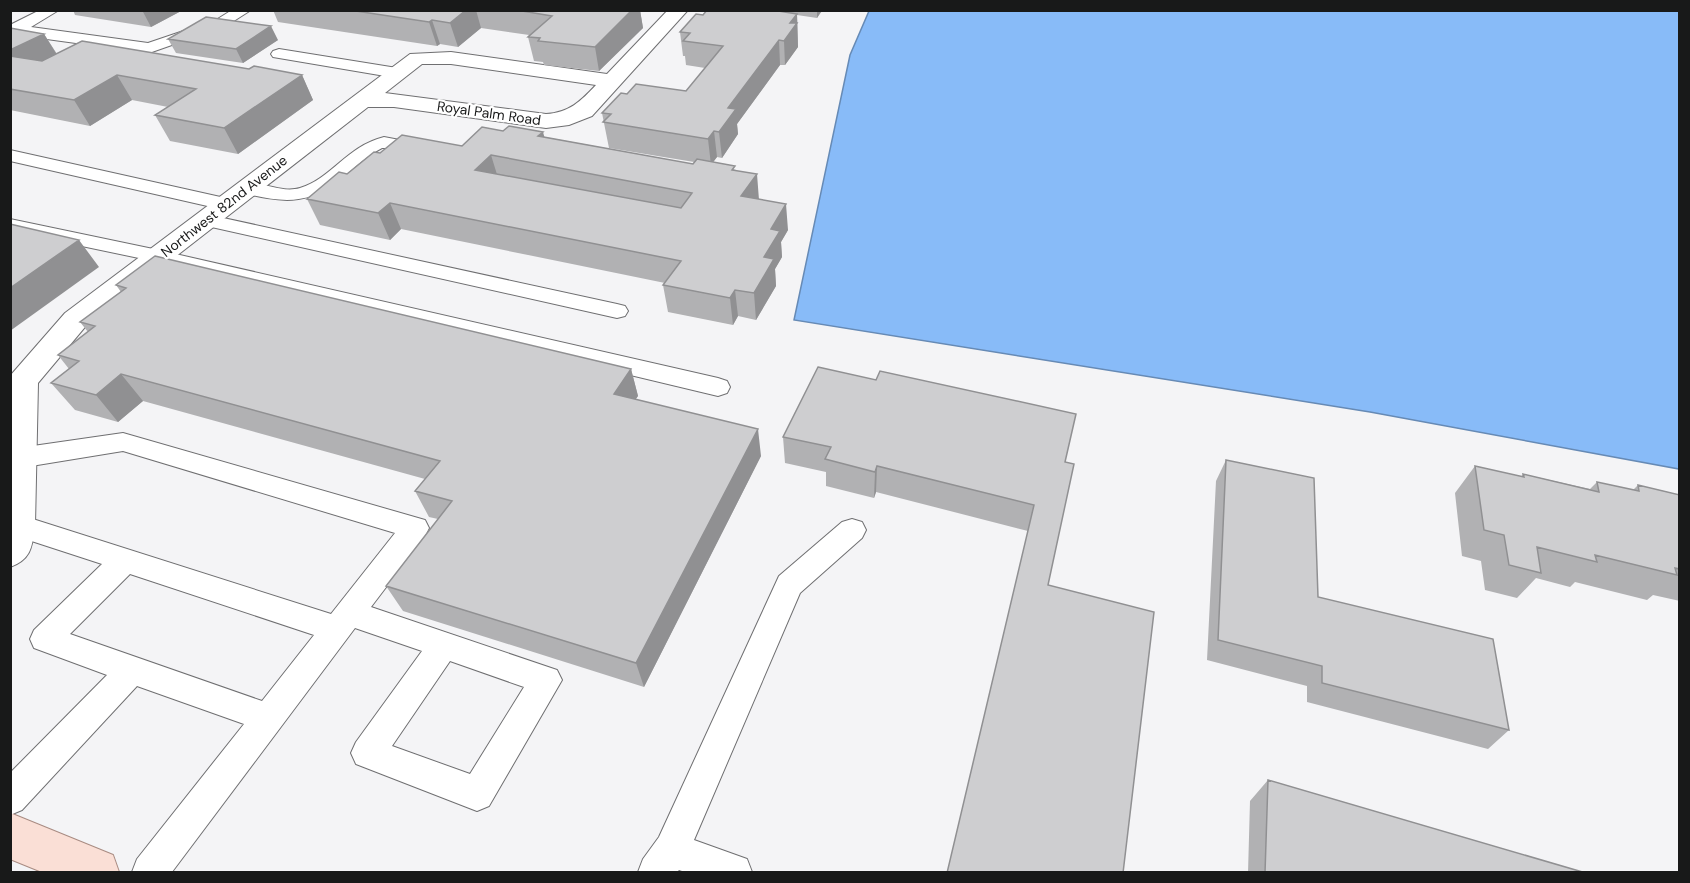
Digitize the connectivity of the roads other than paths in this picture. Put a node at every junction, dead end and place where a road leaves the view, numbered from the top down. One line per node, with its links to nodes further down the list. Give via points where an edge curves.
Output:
1 (52, 10): 4 (lane)
2 (244, 10): 4 (lane, via 221,23 149,48)
3 (679, 10): 7 (street, Royal Palm Road)
4 (13, 30)
5 (279, 54): 6 (lane)
6 (397, 73): 7 (street, Northwest 82nd Avenue, via 417,58 451,57); 8 (street, Northwest 82nd Avenue)
7 (612, 81): 8 (street, Royal Palm Road, via 584,111 554,121 394,100)
8 (362, 100): 11 (street, Northwest 82nd Avenue)
9 (447, 154): 11 (lane, via 384,142 372,145 322,185 305,193)
10 (10, 155): 11 (lane)
11 (235, 196): 12 (street, Northwest 82nd Avenue)
12 (205, 220): 14 (street, Northwest 82nd Avenue); 15 (lane)
13 (10, 225): 14 (lane)
14 (158, 256): 16 (lane); 17 (street, Northwest 82nd Avenue, via 75,320 23,381)
15 (617, 311)
16 (718, 387)
17 (16, 413): 18 (street, Northwest 82nd Avenue)
18 (19, 458): 19 (street, Northwest 82nd Avenue); 23 (lane, via 123,442 415,528)
19 (14, 487): 21 (street, Northwest 82nd Avenue)
20 (852, 530): 29 (lane, via 789,585)
21 (14, 539): 22 (lane)
22 (125, 560): 23 (lane); 25 (lane, via 45,639)
23 (343, 621): 24 (lane); 26 (lane)
24 (444, 645): 24 (lane, via 546,680 477,794 368,753)
25 (132, 670): 26 (lane); 27 (lane)
26 (268, 718): 31 (lane)
27 (10, 798)
28 (10, 836): 30 (main road)
29 (664, 861): 32 (lane)
30 (96, 873)
31 (150, 873)
32 (734, 873)

